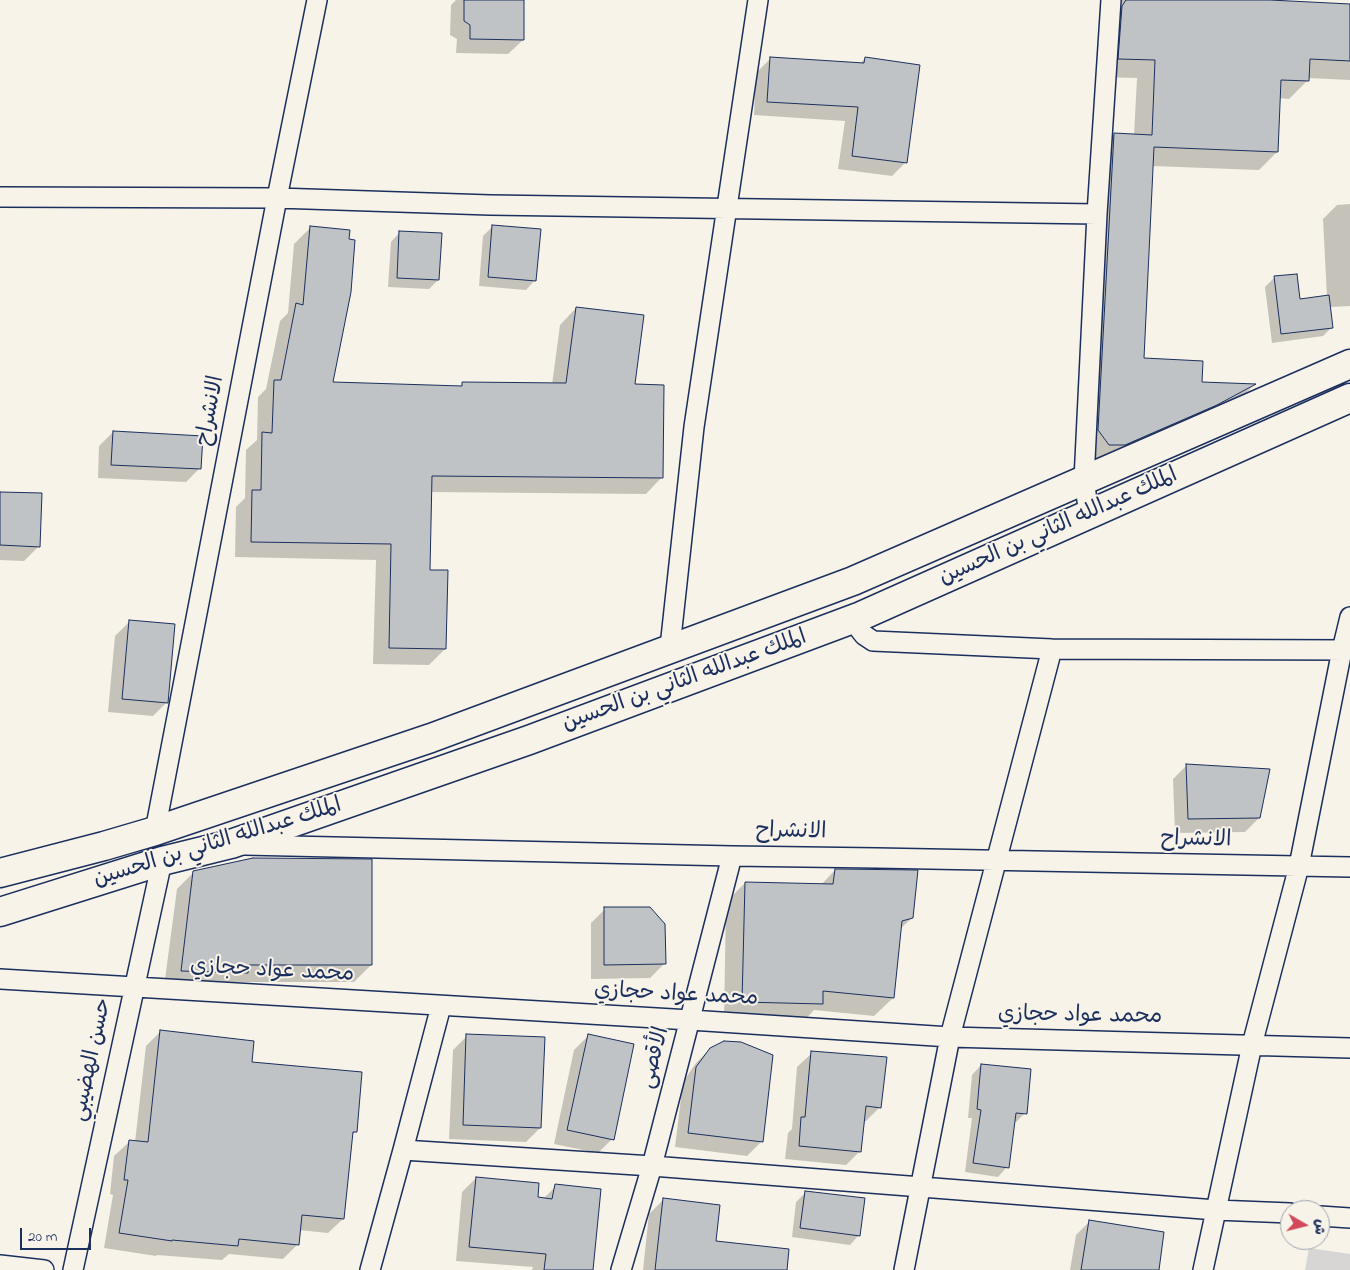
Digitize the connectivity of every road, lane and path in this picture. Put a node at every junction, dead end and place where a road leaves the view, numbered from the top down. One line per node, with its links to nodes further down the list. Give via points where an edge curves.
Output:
1 (317, 0): 5 (street, الانشراح)
2 (758, 0): 6 (street)
3 (1111, 0): 7 (street)
4 (0, 197): 5 (street)
5 (277, 198): 6 (street); 17 (street, الانشراح)
6 (727, 209): 7 (street); 14 (street, via 694,427)
7 (1097, 214): 10 (street)
8 (1350, 364): 10 (main road, الملك عبدالله الثاني بن الحسين)
9 (1350, 398): 11 (main road, الملك عبدالله الثاني بن الحسين)
10 (1084, 480): 11 (street); 14 (main road, الملك عبدالله الثاني بن الحسين, via 853,581)
11 (1089, 514): 12 (main road, الملك عبدالله الثاني بن الحسين)
12 (861, 616): 15 (street, via 860,630 873,641); 18 (main road, الملك عبدالله الثاني بن الحسين, via 529,740)
13 (1350, 617): 16 (street)
14 (670, 647): 17 (main road, الملك عبدالله الثاني بن الحسين, via 431,738)
15 (1052, 649): 16 (street); 21 (street)
16 (1346, 650): 22 (street)
17 (155, 831): 24 (main road, الملك عبدالله الثاني بن الحسين)
18 (231, 844): 19 (street, الانشراح); 20 (main road, الملك عبدالله الثاني بن الحسين)
19 (732, 856): 21 (street, الانشراح); 29 (street, الأقصى)
20 (162, 861): 25 (main road, الملك عبدالله الثاني بن الحسين); 27 (street, حسن الهضيبي)
21 (996, 861): 22 (street, الانشراح); 30 (street)
22 (1299, 866): 23 (street, الانشراح); 31 (street)
23 (1350, 867)
24 (0, 872)
25 (0, 912)
26 (0, 979): 27 (street, محمد عواد حجازي)
27 (133, 988): 28 (street, محمد عواد حجازي); 42 (street, حسن الهضيبي)
28 (440, 1006): 29 (street, محمد عواد حجازي); 33 (street)
29 (690, 1020): 30 (street, محمد عواد حجازي); 34 (street, الأقصى)
30 (950, 1037): 31 (street, محمد عواد حجازي); 35 (street)
31 (1252, 1045): 32 (street, محمد عواد حجازي); 36 (street)
32 (1350, 1048)
33 (404, 1150): 34 (street); 43 (street)
34 (652, 1166): 35 (street); 44 (street, الأقصى)
35 (920, 1188): 36 (street); 45 (street)
36 (1216, 1210): 37 (street); 46 (street)
37 (1280, 1213)
38 (1330, 1217): 39 (street)
39 (1350, 1218)
40 (0, 1265): 41 (street)
41 (44, 1270)
42 (73, 1270)
43 (370, 1270)
44 (621, 1270)
45 (904, 1270)
46 (1203, 1270)

